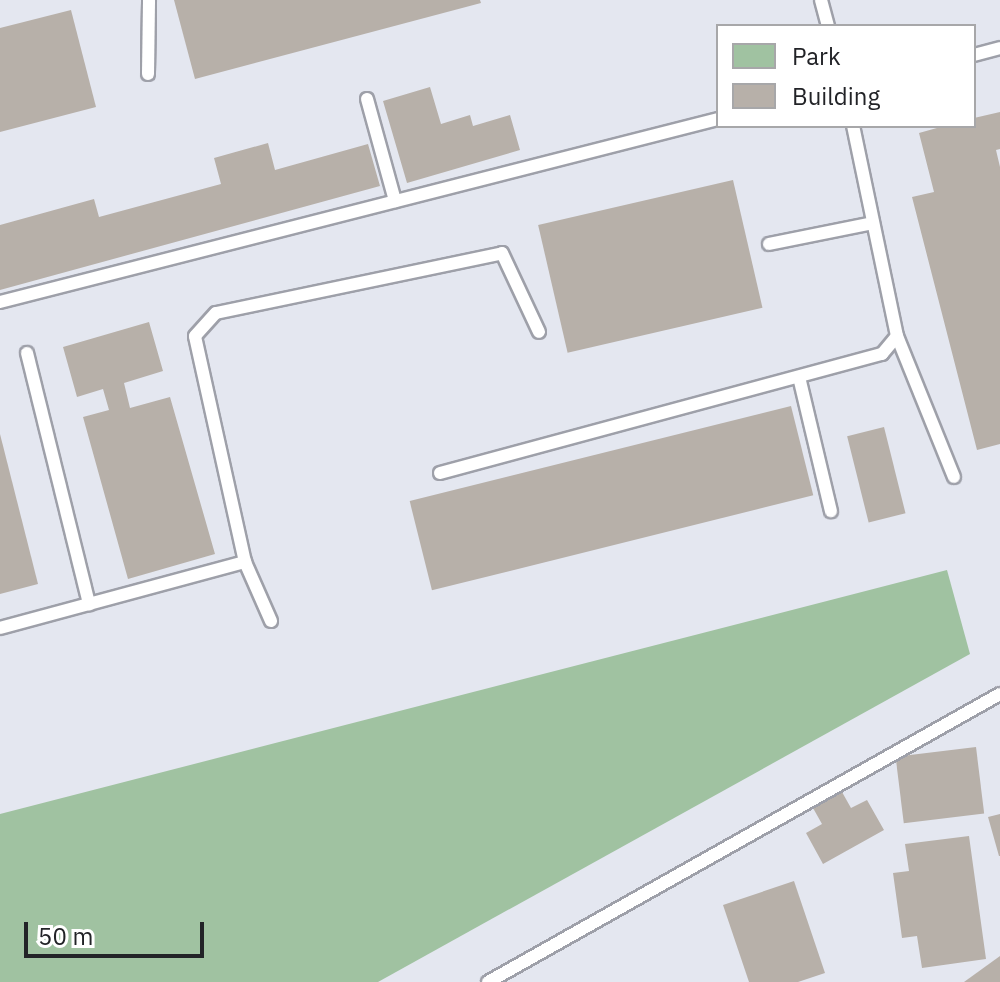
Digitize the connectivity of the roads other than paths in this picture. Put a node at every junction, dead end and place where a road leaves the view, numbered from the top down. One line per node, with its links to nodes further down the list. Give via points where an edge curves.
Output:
1 (149, 0): 6 (lane)
2 (821, 0): 3 (lane)
3 (827, 24)
4 (1000, 48): 5 (lane)
5 (976, 54)
6 (148, 74)
7 (367, 99): 10 (lane)
8 (716, 120): 10 (lane)
9 (853, 128): 11 (lane)
10 (395, 201): 13 (lane)
11 (873, 223): 12 (lane); 15 (lane)
12 (769, 244)
13 (0, 302)
14 (539, 332): 21 (lane, via 502,253 216,313 195,336)
15 (897, 336): 17 (lane, via 882,354); 19 (lane)
16 (27, 353): 22 (lane)
17 (799, 377): 18 (lane); 20 (lane)
18 (440, 473)
19 (954, 477)
20 (831, 511)
21 (245, 562): 22 (lane); 23 (lane)
22 (89, 604): 24 (lane)
23 (271, 621)
24 (0, 628)
25 (1000, 694): 26 (lane)
26 (488, 982)

